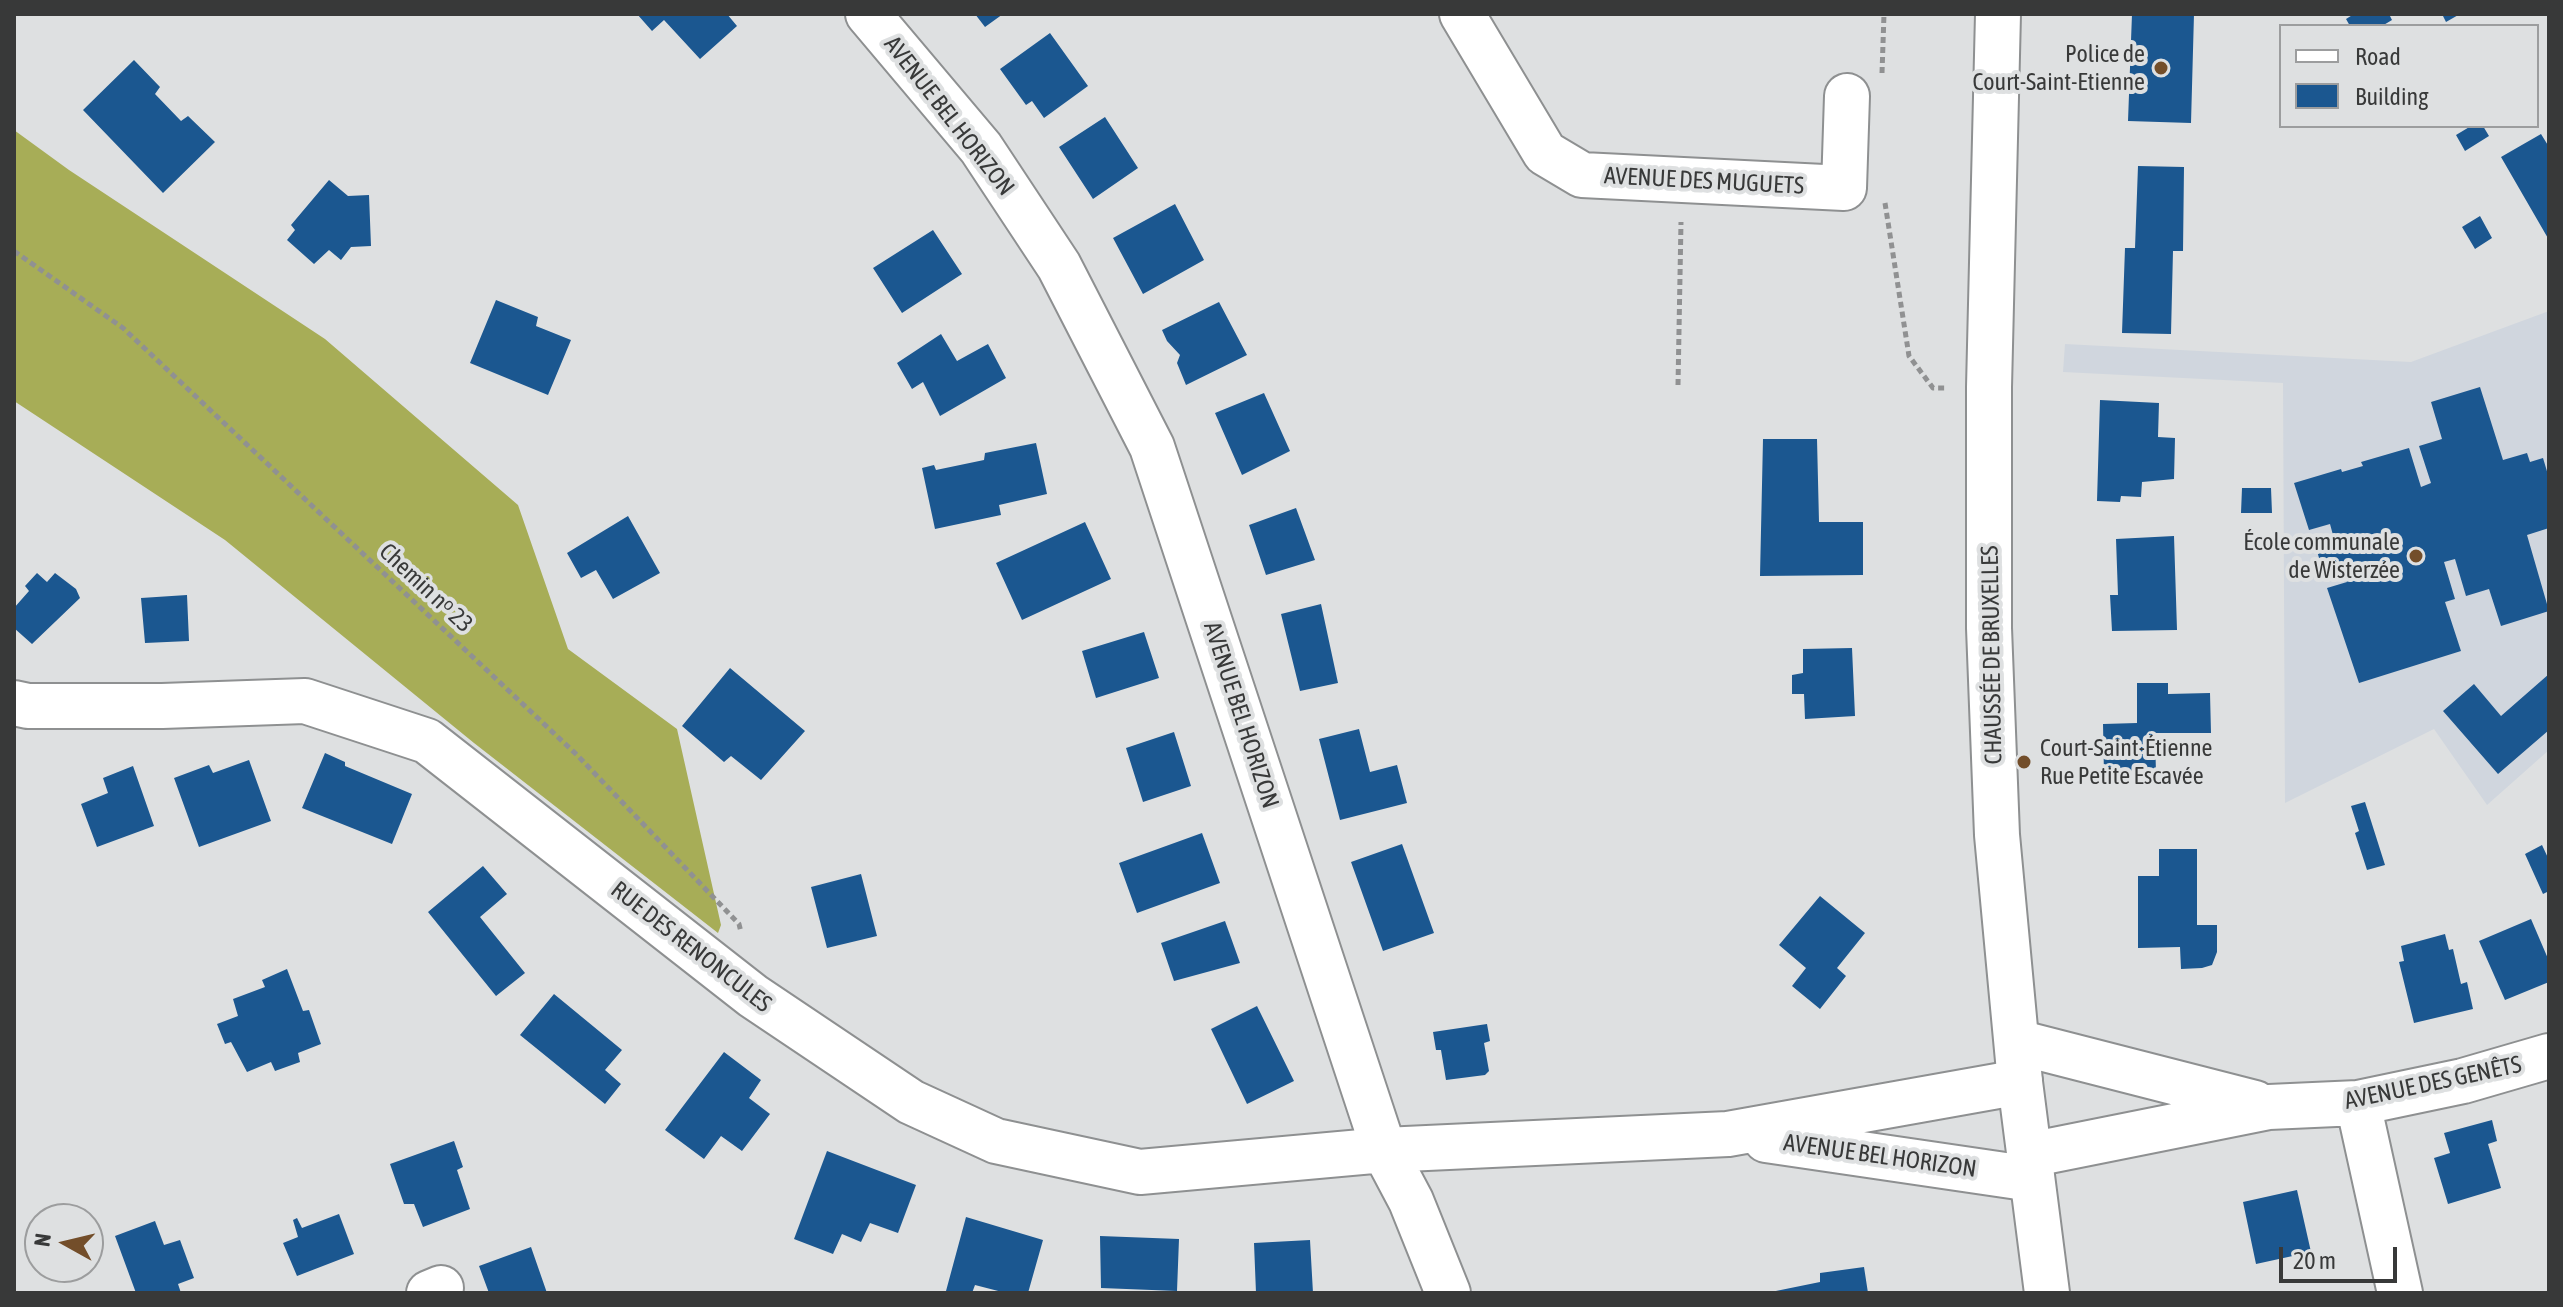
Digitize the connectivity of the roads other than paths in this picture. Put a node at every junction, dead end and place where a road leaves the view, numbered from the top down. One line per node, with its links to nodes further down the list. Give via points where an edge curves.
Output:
1 (868, 14): 11 (street, AVENUE BEL HORIZON, via 981,148 1059,266 1152,447)
2 (1462, 14): 4 (street, AVENUE DES MUGUETS, via 1545,153 1582,175 1844,188)
3 (1998, 14): 7 (street, CHAUSSÉE DE BRUXELLES, via 1989,628 1997,835)
4 (1847, 96)
5 (14, 703): 11 (street, RUE DES RENONCULES, via 162,706 305,701 427,741 753,996 911,1102 996,1141 1140,1172)
6 (2549, 1056): 8 (street, AVENUE DES GENÊTS)
7 (2018, 1062): 9 (street, AVENUE DES GENÊTS, via 2155,1079); 10 (street, AVENUE BEL HORIZON); 12 (street, CHAUSSÉE DE BRUXELLES)
8 (2358, 1103): 9 (street, AVENUE DES GENÊTS); 15 (street)
9 (2269, 1107): 12 (street, AVENUE DES GENÊTS)
10 (1728, 1134): 11 (street, AVENUE BEL HORIZON); 12 (street, AVENUE BEL HORIZON)
11 (1384, 1150): 13 (street)
12 (2030, 1167): 14 (street, CHAUSSÉE DE BRUXELLES)
13 (1448, 1293)
14 (2047, 1293)
15 (2400, 1293)

